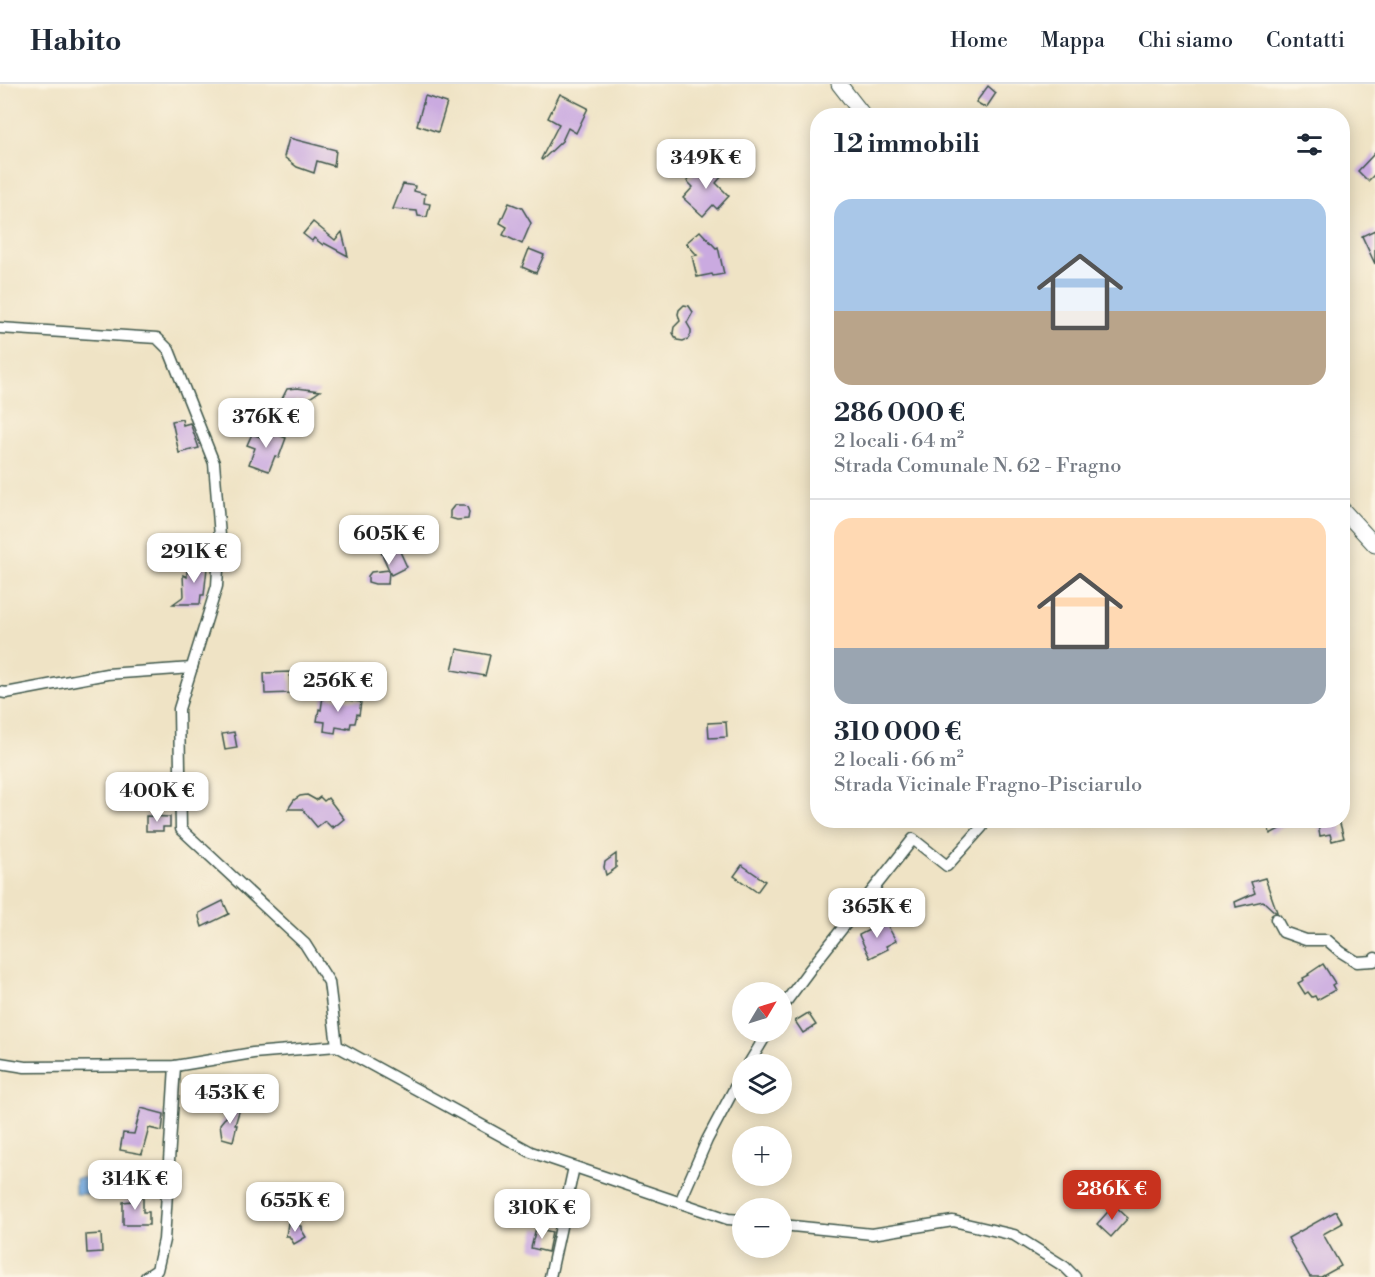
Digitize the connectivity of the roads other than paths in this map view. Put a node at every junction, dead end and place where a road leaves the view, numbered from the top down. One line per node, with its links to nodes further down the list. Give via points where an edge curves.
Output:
1 (839, 84): 2 (main road)
2 (858, 108)
3 (0, 328): 6 (street, via 157,338 169,350 214,463 220,536 217,586)
4 (1350, 518): 5 (main road)
5 (1375, 545)
6 (192, 668): 7 (street, via 107,674); 12 (street, via 179,709 181,829 305,944 329,982)
7 (0, 692)
8 (981, 828): 11 (street, via 947,866 913,839)
9 (1276, 919): 10 (street, via 1283,932 1327,940 1357,962)
10 (1375, 958)
11 (792, 994)
12 (337, 1046): 14 (street, via 253,1053); 16 (street, via 531,1152)
13 (0, 1063): 14 (street, via 25,1067)
14 (175, 1066): 20 (street, via 164,1240 158,1270)
15 (732, 1093): 17 (street)
16 (574, 1167): 17 (street); 21 (street)
17 (680, 1202): 18 (street)
18 (732, 1219)
19 (792, 1226): 22 (street, via 872,1234 953,1221 1014,1235)
20 (146, 1277)
21 (550, 1277)
22 (1075, 1277)

